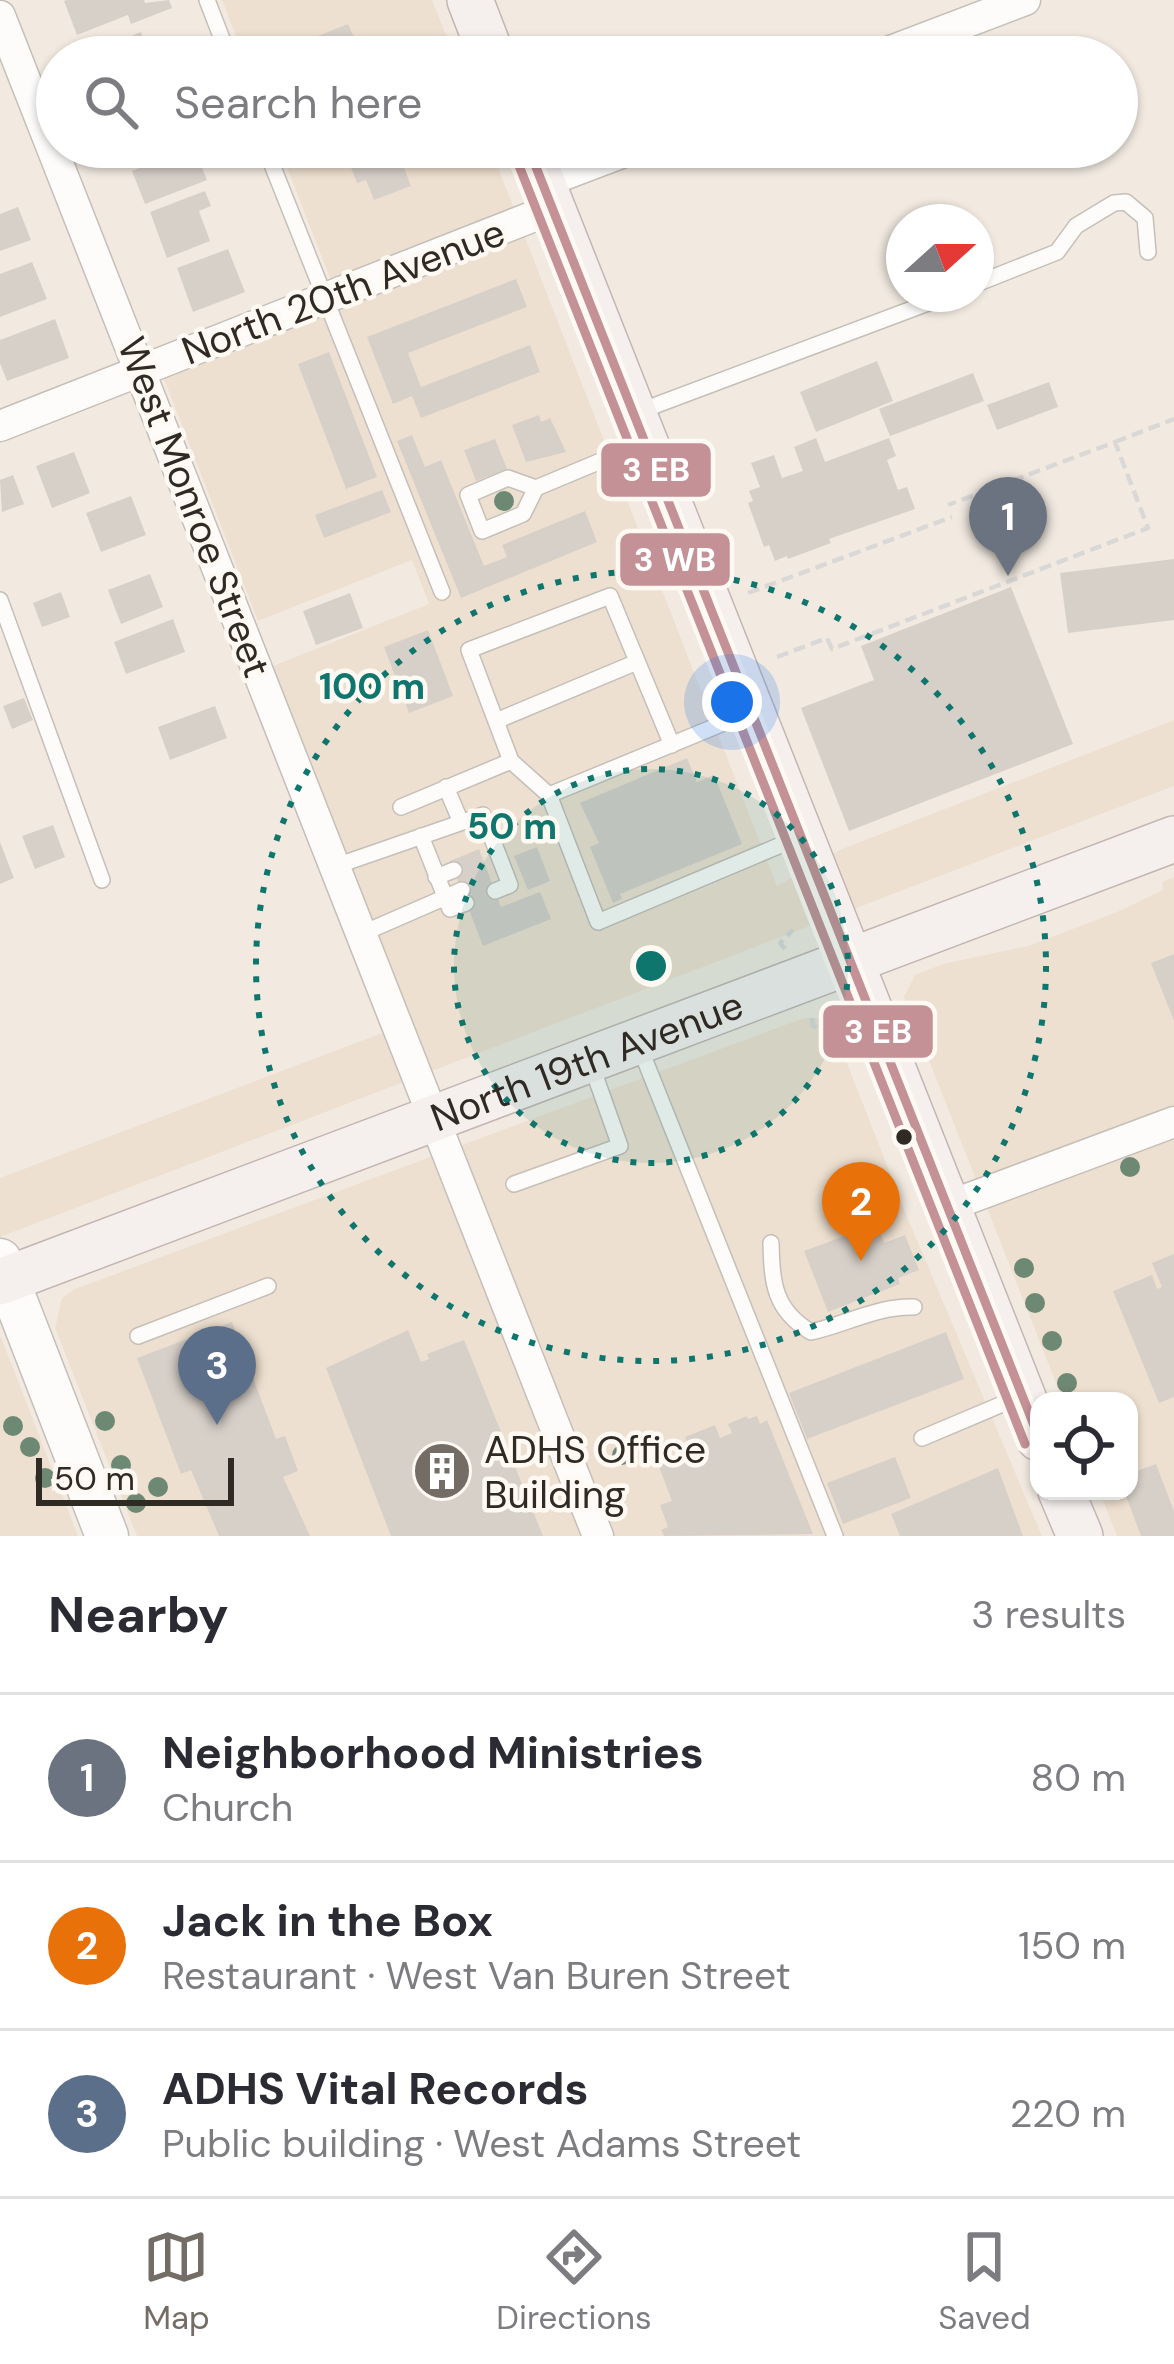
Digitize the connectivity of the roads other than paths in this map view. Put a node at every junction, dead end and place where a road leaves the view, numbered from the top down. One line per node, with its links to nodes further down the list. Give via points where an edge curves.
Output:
1 (207, 0): 5 (lane)
2 (470, 0): 6 (main road)
3 (1025, 0): 7 (street)
4 (0, 16): 8 (street, West Monroe Street)
5 (221, 36)
6 (484, 36)
7 (930, 36)
8 (36, 107)
9 (60, 168): 17 (street, West Monroe Street)
10 (273, 168): 15 (lane)
11 (576, 168): 12 (street, North 20th Avenue)
12 (541, 180): 15 (street, North 20th Avenue); 19 (main road)
13 (1148, 252): 14 (lane, via 1145,218 1126,202 1114,203 1076,226 1057,252)
14 (994, 277)
15 (325, 298): 17 (street, North 20th Avenue); 21 (lane)
16 (910, 312): 19 (lane)
17 (141, 371): 18 (street, North 20th Avenue); 35 (street, West Monroe Street)
18 (0, 426)
19 (638, 428): 20 (lane); 24 (main road)
20 (536, 488)
21 (442, 592)
22 (0, 600): 37 (lane)
23 (637, 662): 25 (lane); 25 (lane, via 610,596 469,650); 26 (lane)
24 (751, 712): 26 (lane); 33 (main road)
25 (496, 721): 27 (lane)
26 (672, 745): 29 (lane)
27 (511, 761): 28 (lane); 29 (lane)
28 (446, 788): 30 (lane); 31 (lane)
29 (550, 795): 33 (lane, via 598,922)
30 (401, 807)
31 (460, 820): 32 (lane); 36 (lane, via 483,815)
32 (421, 836): 35 (lane); 38 (lane)
33 (800, 837): 40 (main road)
34 (1174, 839): 40 (main road, North 19th Avenue)
35 (336, 866): 39 (street, West Monroe Street)
36 (496, 872)
37 (103, 880)
38 (443, 893): 38 (lane, via 460,886); 39 (lane)
39 (361, 934): 43 (street, West Monroe Street)
40 (849, 962): 41 (main road, North 19th Avenue); 46 (main road)
41 (638, 1043): 42 (main road, North 19th Avenue); 58 (lane)
42 (590, 1061): 43 (main road, North 19th Avenue); 45 (lane, via 620,1146)
43 (432, 1119): 48 (main road, North 19th Avenue); 57 (street, West Monroe Street)
44 (1174, 1122): 46 (street)
45 (514, 1184)
46 (946, 1207): 52 (main road)
47 (771, 1243): 50 (lane, via 772,1280 788,1318 811,1331 888,1306)
48 (2, 1273): 56 (main road)
49 (268, 1286): 51 (lane)
50 (914, 1307)
51 (138, 1336)
52 (1022, 1396): 53 (main road); 54 (lane)
53 (1030, 1416)
54 (922, 1438)
55 (1065, 1500): 59 (main road)
56 (107, 1536)
57 (598, 1536)
58 (835, 1536)
59 (1080, 1536)

